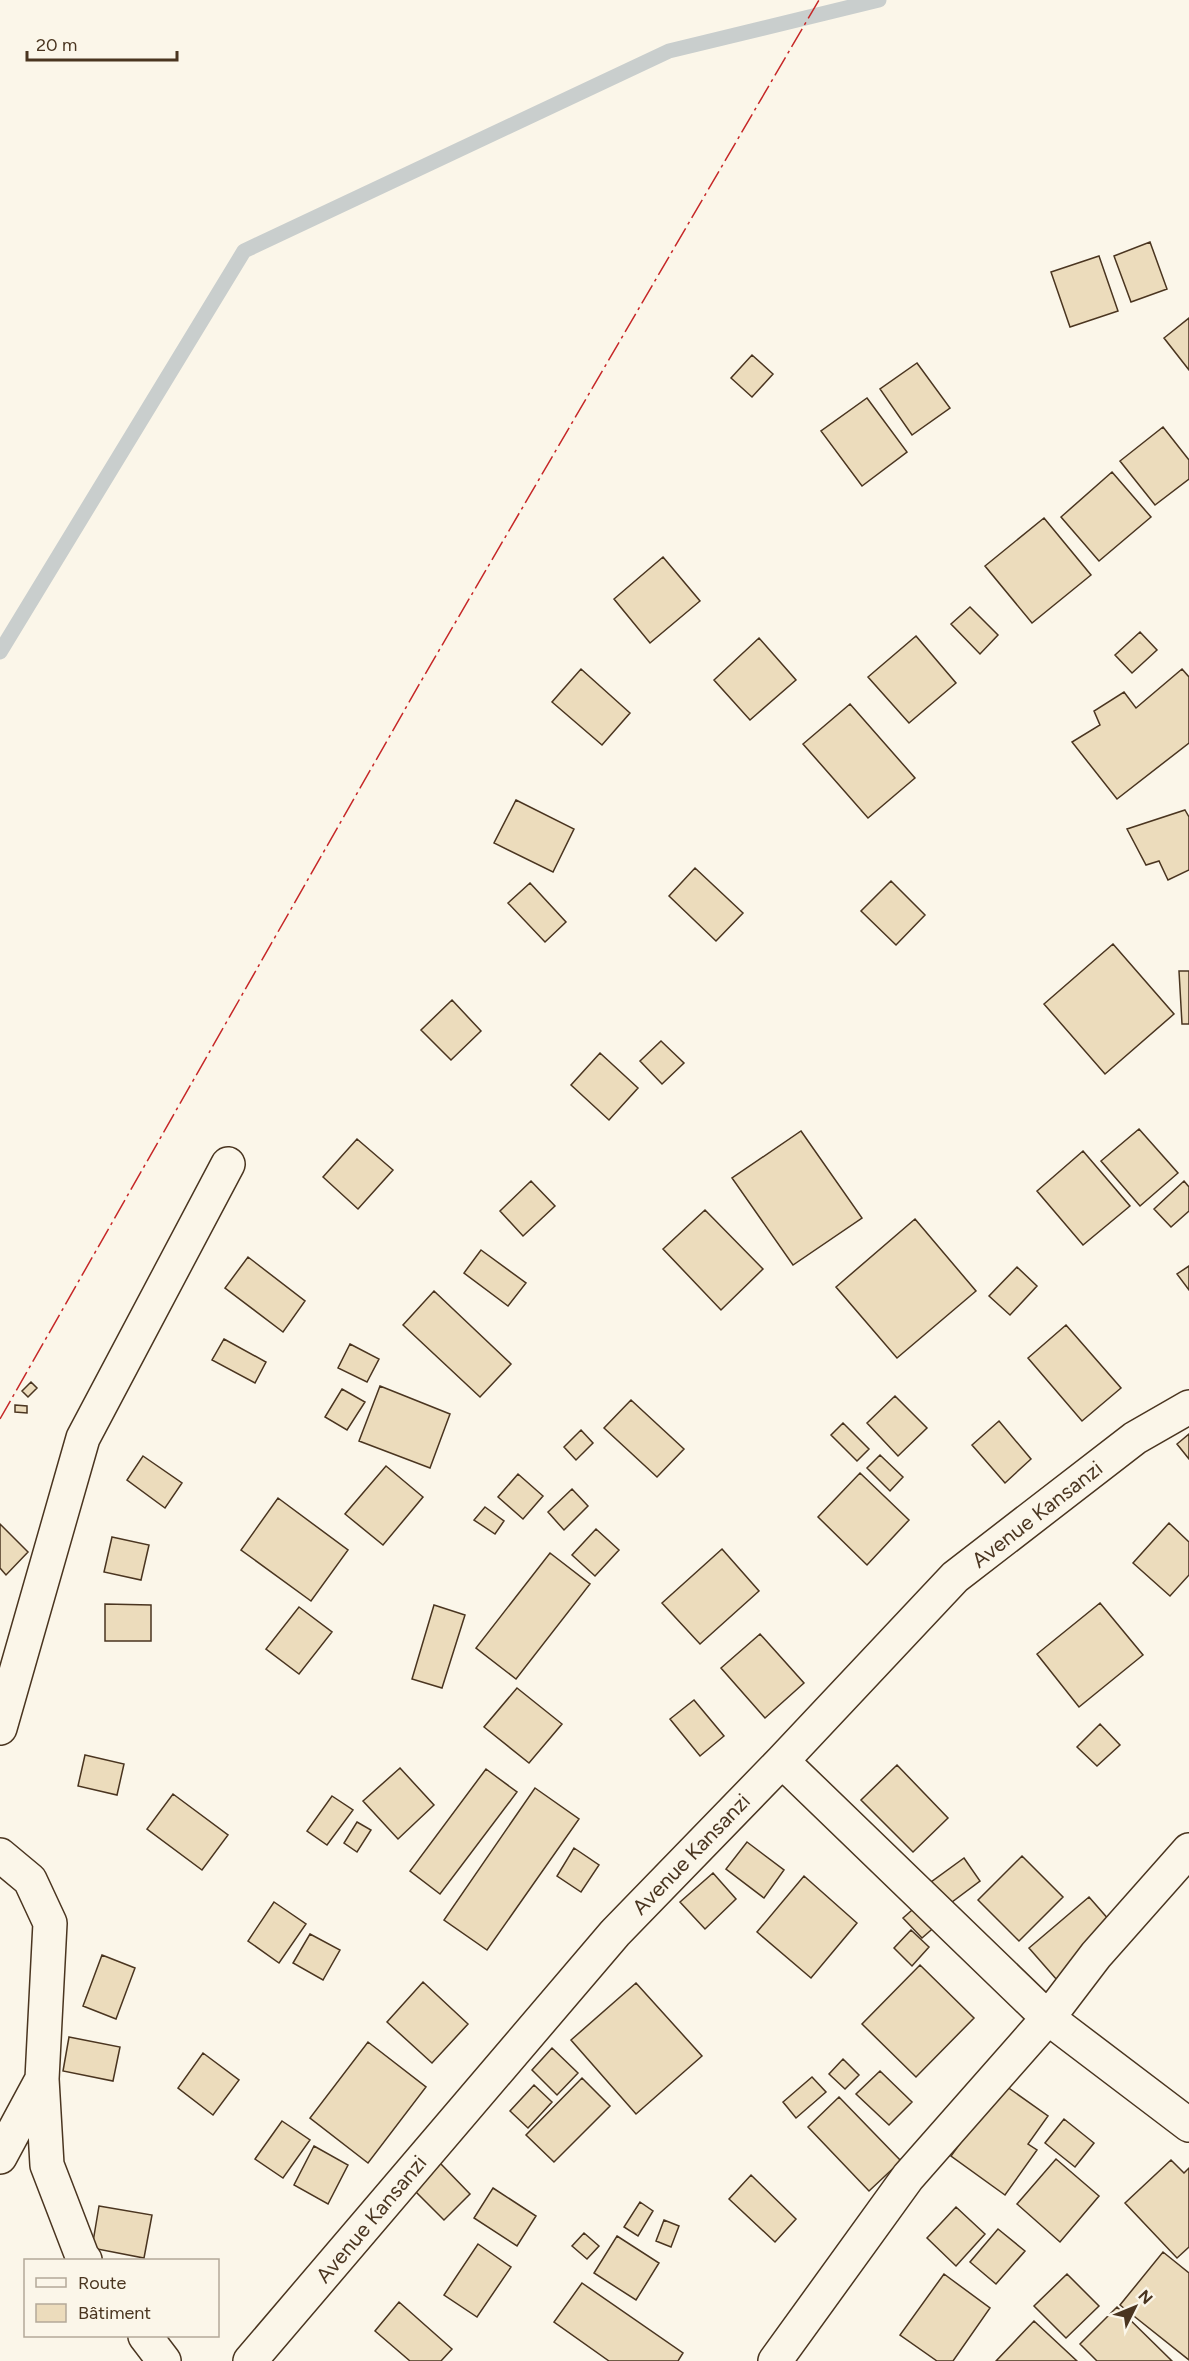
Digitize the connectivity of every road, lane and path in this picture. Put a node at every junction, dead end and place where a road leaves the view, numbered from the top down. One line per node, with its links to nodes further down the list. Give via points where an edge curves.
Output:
1 (228, 1164): 3 (street, via 83,1438)
2 (1189, 1407): 4 (street, Avenue Kansanzi, via 1135,1438 955,1577)
3 (0, 1728)
4 (782, 1761): 7 (street); 14 (street, Avenue Kansanzi, via 615,1933)
5 (1189, 1850): 7 (street, via 1096,1955)
6 (0, 1855): 8 (street, via 30,1880 50,1923)
7 (1048, 2018): 9 (street); 15 (street, via 908,2176)
8 (42, 2079): 10 (street); 11 (street, via 47,2165)
9 (1189, 2125)
10 (0, 2157)
11 (84, 2259)
12 (147, 2337): 13 (street)
13 (165, 2361)
14 (250, 2361)
15 (775, 2361)

